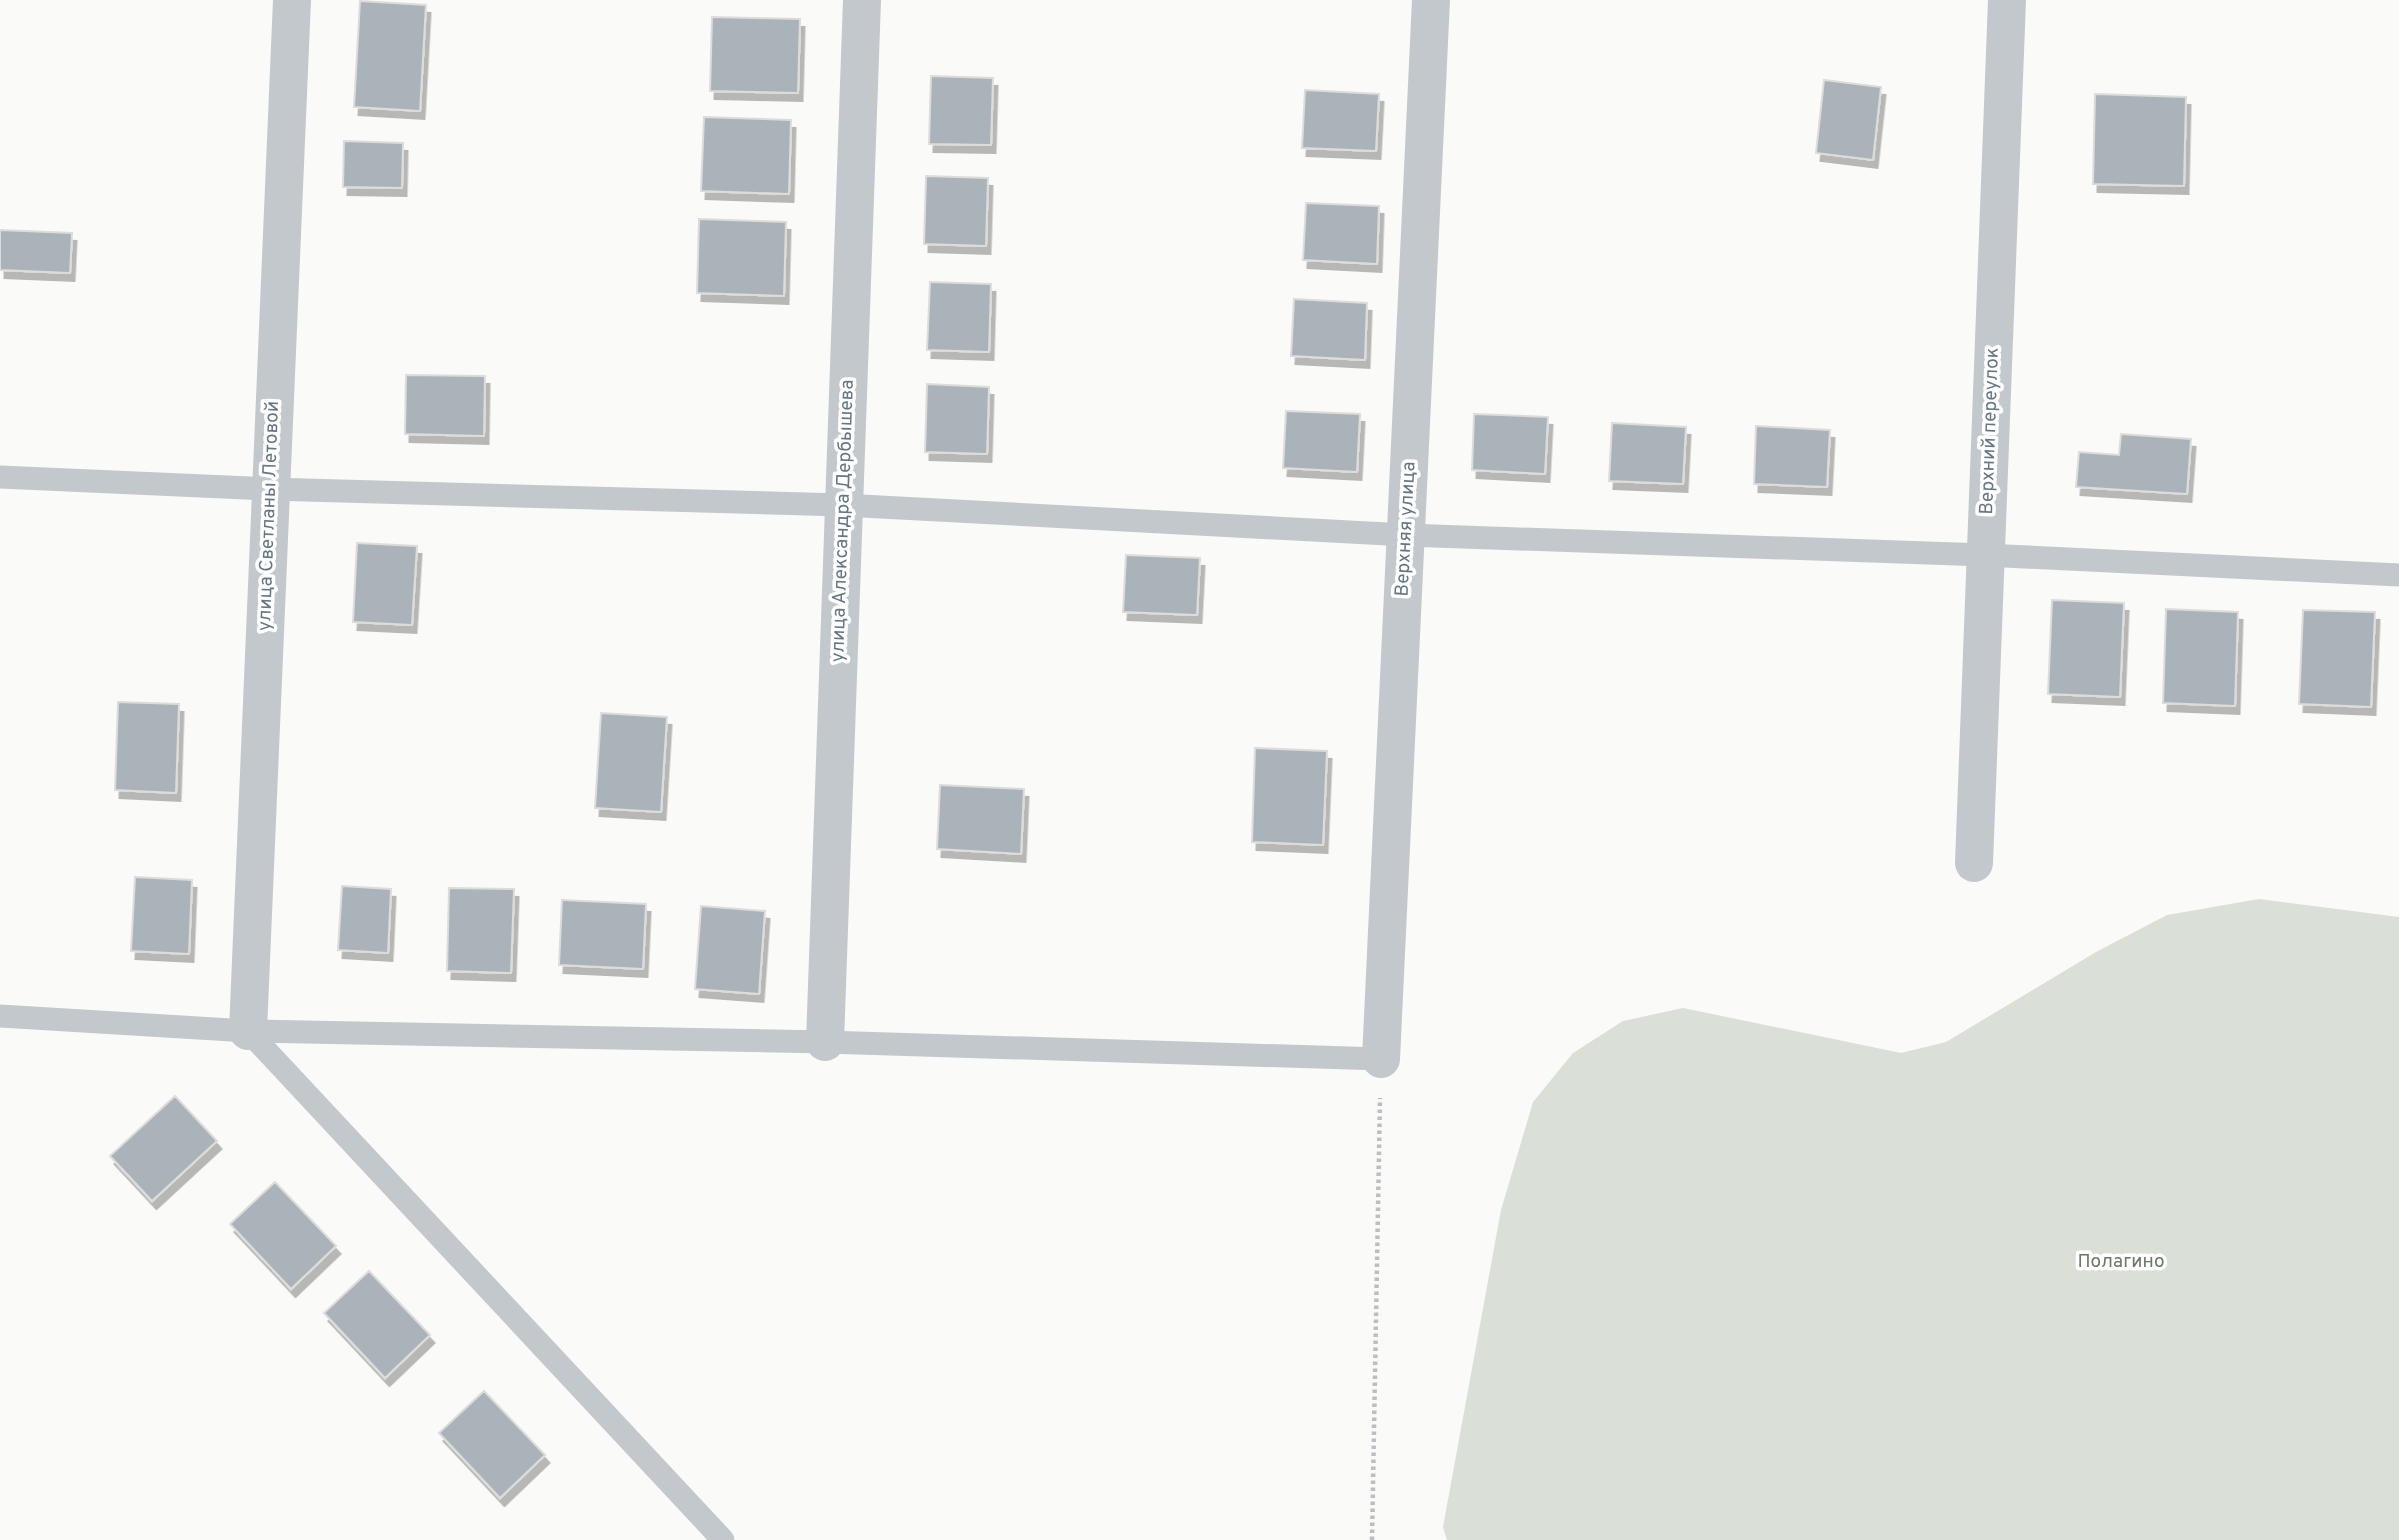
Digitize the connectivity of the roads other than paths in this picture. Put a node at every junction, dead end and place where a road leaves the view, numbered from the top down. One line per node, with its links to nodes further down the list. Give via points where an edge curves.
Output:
1 (292, 0): 6 (street, улица Светланы Летовой)
2 (862, 0): 7 (street, улица Александра Дербышева)
3 (1431, 0): 8 (street, Верхняя улица)
4 (2007, 0): 9 (street, Верхний переулок)
5 (0, 477): 6 (lane)
6 (270, 489): 7 (lane); 13 (street, улица Светланы Летовой)
7 (843, 505): 8 (lane); 14 (street, улица Александра Дербышева)
8 (1406, 535): 9 (lane); 15 (street, Верхняя улица)
9 (1985, 555): 10 (lane); 11 (street, Верхний переулок)
10 (2399, 575)
11 (1973, 863)
12 (0, 1016): 13 (lane)
13 (248, 1031): 14 (lane); 16 (lane)
14 (825, 1042): 15 (lane)
15 (1381, 1059)
16 (723, 1540)

